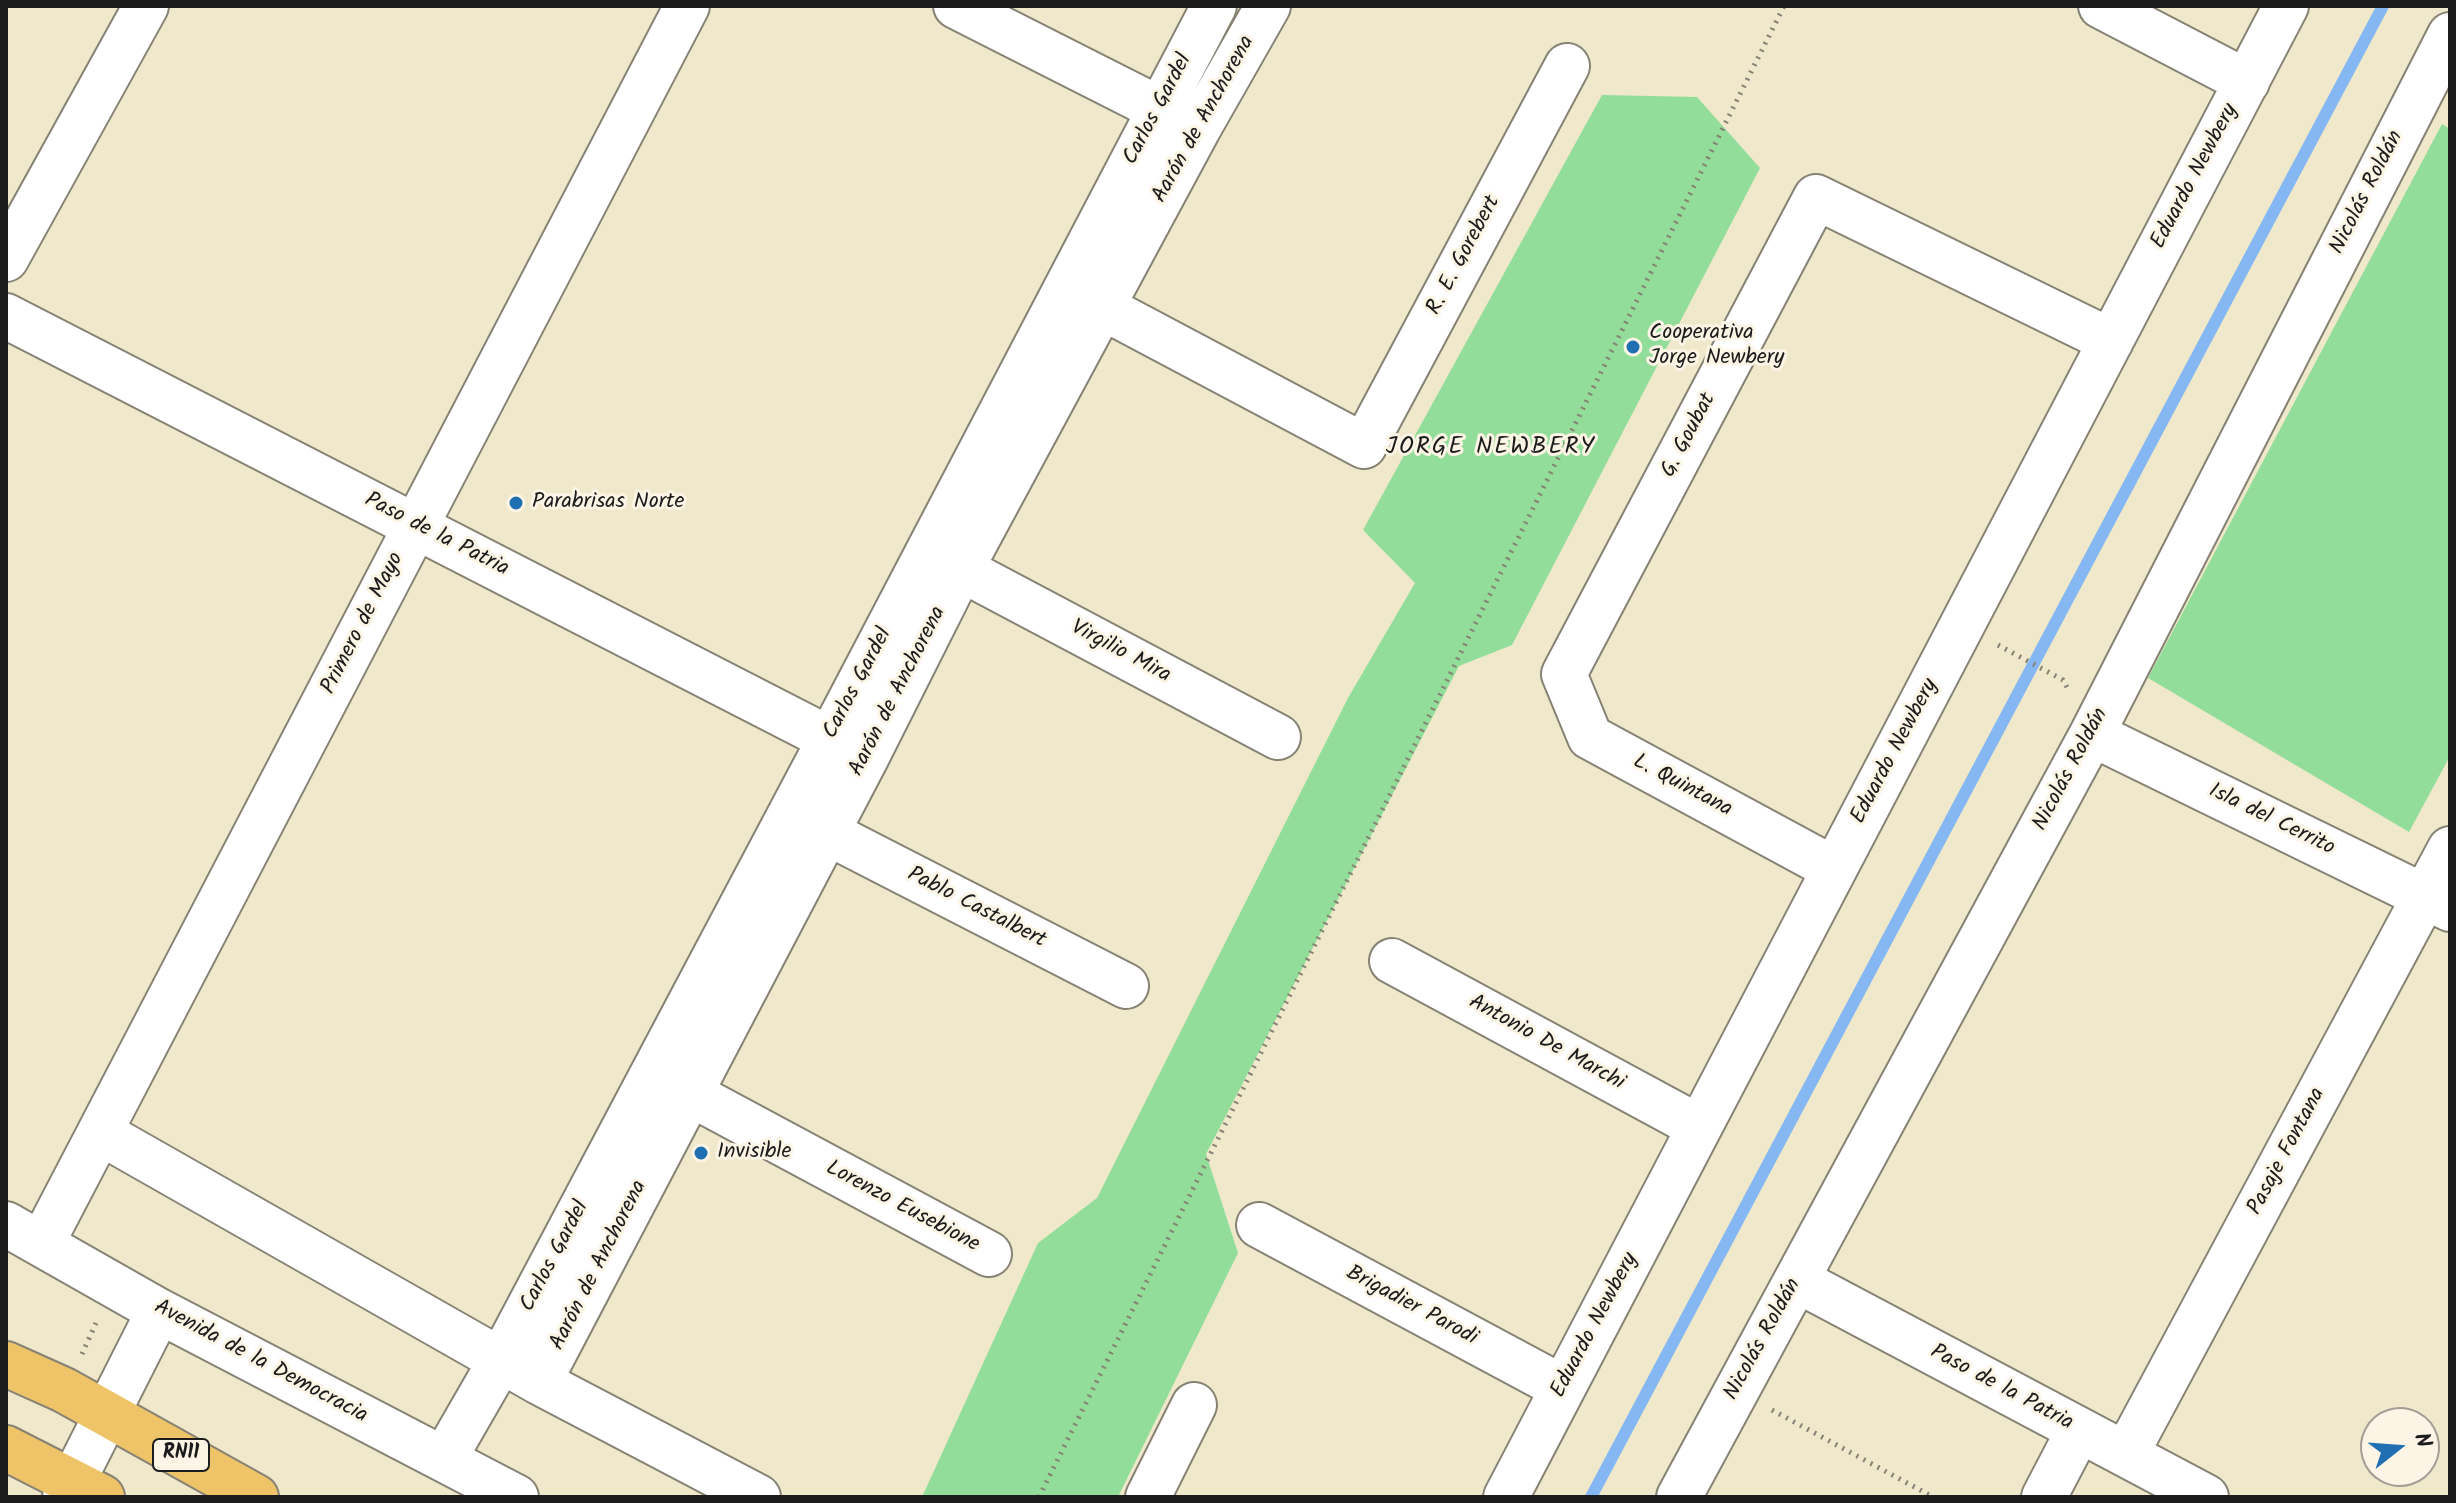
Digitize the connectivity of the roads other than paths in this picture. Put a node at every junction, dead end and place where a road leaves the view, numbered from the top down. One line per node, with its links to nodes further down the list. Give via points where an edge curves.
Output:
1 (146, 6): 14 (street)
2 (687, 6): 18 (street, Primero de Mayo)
3 (956, 6): 12 (street)
4 (1214, 6): 12 (street, Carlos Gardel)
5 (1268, 6): 13 (street, Aarón de Anchorena)
6 (2101, 6): 10 (street)
7 (2286, 6): 10 (street, Eduardo Newbery)
8 (2450, 35): 11 (street, Nicolás Roldán)
9 (1567, 66): 15 (street, R. E. Gorebert, via 1364,446)
10 (2247, 82): 17 (street, Eduardo Newbery)
11 (2435, 99): 21 (street, Nicolás Roldán)
12 (1160, 108): 13 (street); 23 (street, Carlos Gardel)
13 (1198, 129): 15 (street, Aarón de Anchorena)
14 (6, 259)
15 (1104, 308): 19 (street, Aarón de Anchorena)
16 (6, 316): 18 (street, Paso de la Patria)
17 (2111, 341): 20 (street, G. Goubat, via 1816,197); 26 (street, Eduardo Newbery)
18 (415, 525): 23 (street, Paso de la Patria); 32 (street, Primero de Mayo)
19 (961, 569): 22 (street, Virgilio Mira); 23 (street, Aarón de Anchorena)
20 (1564, 674): 26 (street, L. Quintana, via 1590,737)
21 (2092, 734): 27 (street, Isla del Cerrito); 36 (street, Nicolás Roldán)
22 (1278, 737)
23 (848, 748): 24 (street, Aarón de Anchorena); 38 (street, Carlos Gardel)
24 (826, 832): 29 (street, Pablo Castalbert); 30 (street, Aarón de Anchorena)
25 (2450, 849): 27 (street, Pasaje Fontana)
26 (1834, 869): 31 (street, Eduardo Newbery)
27 (2438, 903): 46 (street, Pasaje Fontana)
28 (1392, 961): 31 (street, Antonio De Marchi)
29 (1126, 986)
30 (689, 1093): 35 (street, Lorenzo Eusebione); 40 (street, Aarón de Anchorena)
31 (1699, 1127): 41 (street, Eduardo Newbery)
32 (101, 1133): 34 (street, Primero de Mayo); 38 (street)
33 (1259, 1225): 41 (street, Brigadier Parodi)
34 (24, 1233): 37 (street, Avenida de la Democracia)
35 (989, 1254)
36 (1797, 1280): 44 (street, Paso de la Patria); 54 (street, Nicolás Roldán)
37 (159, 1311): 43 (street); 47 (street, Avenida de la Democracia)
38 (501, 1360): 40 (street); 47 (street, Carlos Gardel)
39 (6, 1364): 43 (highway, RN11)
40 (539, 1382): 51 (street)
41 (1563, 1388): 53 (street, Eduardo Newbery)
42 (1194, 1405): 52 (street)
43 (107, 1414): 48 (street); 49 (highway, RN11)
44 (2079, 1430): 46 (street, Paso de la Patria); 55 (street)
45 (6, 1448): 48 (highway)
46 (2126, 1454): 56 (street, Paso de la Patria)
47 (444, 1459): 50 (street, Avenida de la Democracia)
48 (80, 1492)
49 (256, 1497)
50 (516, 1497)
51 (758, 1497)
52 (1148, 1497)
53 (1506, 1497)
54 (1679, 1497)
55 (2044, 1497)
56 (2206, 1497)

